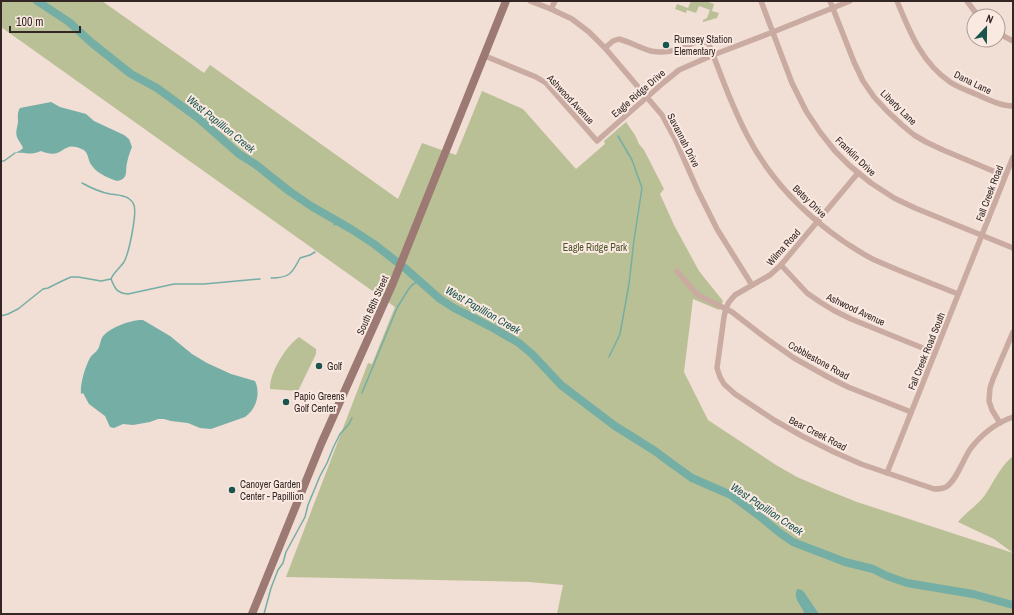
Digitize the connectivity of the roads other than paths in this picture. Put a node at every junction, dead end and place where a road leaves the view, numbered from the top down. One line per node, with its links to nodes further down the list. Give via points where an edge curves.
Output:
1 (506, 1): 13 (street, South 66th Street)
2 (530, 1): 9 (street, Savannah Drive)
3 (554, 1): 9 (street)
4 (761, 1): 10 (street, Franklin Drive)
5 (830, 1): 8 (street, Liberty Lane)
6 (850, 1): 8 (street, Eagle Ridge Drive)
7 (897, 1): 15 (street, Dana Lane, via 920,52 941,75 961,88 997,103)
8 (832, 8): 10 (street, Eagle Ridge Drive); 19 (street, Liberty Lane, via 863,81 887,111 926,142)
9 (551, 9): 11 (street, Savannah Drive, via 589,32)
10 (773, 32): 12 (street, Eagle Ridge Drive); 18 (street, Franklin Drive, via 806,111 835,151)
11 (605, 48): 12 (street, Betsy Drive, via 619,39 652,51 663,52 703,41 711,47); 14 (street, Savannah Drive)
12 (713, 55): 14 (street, Eagle Ridge Drive, via 680,70); 20 (street, Betsy Drive, via 735,110 763,162 800,206)
13 (485, 56): 16 (street, Ashwood Avenue, via 536,77 546,84); 34 (street, South 66th Street, via 408,248 321,444)
14 (647, 97): 16 (street, Eagle Ridge Drive); 25 (street, Savannah Drive, via 662,115 717,229)
15 (1013, 106)
16 (597, 141)
17 (1013, 158): 19 (street, Fall Creek Road)
18 (858, 173): 20 (street, Wilma Road); 21 (street, Franklin Drive, via 894,198)
19 (1006, 176): 21 (street, Fall Creek Road)
20 (817, 221): 23 (street, Wilma Road); 26 (street, Betsy Drive, via 876,261)
21 (982, 235): 22 (street, Franklin Drive); 26 (street, Fall Creek Road South)
22 (1013, 248)
23 (781, 265): 25 (street, Wilma Road); 29 (street, Ashwood Avenue, via 807,292 833,310)
24 (677, 271): 27 (street, Cobblestone Road, via 698,295)
25 (752, 285): 27 (street, Wilma Road, via 736,295)
26 (958, 294): 29 (street, Fall Creek Road South)
27 (726, 308): 30 (street, Cobblestone Road, via 794,358 848,387); 33 (street, Bear Creek Road, via 717,368 724,384 735,394 802,436 861,464)
28 (1013, 332): 32 (street, via 990,388 989,400)
29 (935, 353): 30 (street, Fall Creek Road South)
30 (911, 412): 33 (street, Fall Creek Road South)
31 (1013, 417): 32 (street)
32 (1000, 423): 33 (street, Bear Creek Road, via 981,436 945,488 934,489)
33 (887, 473)
34 (252, 614)

